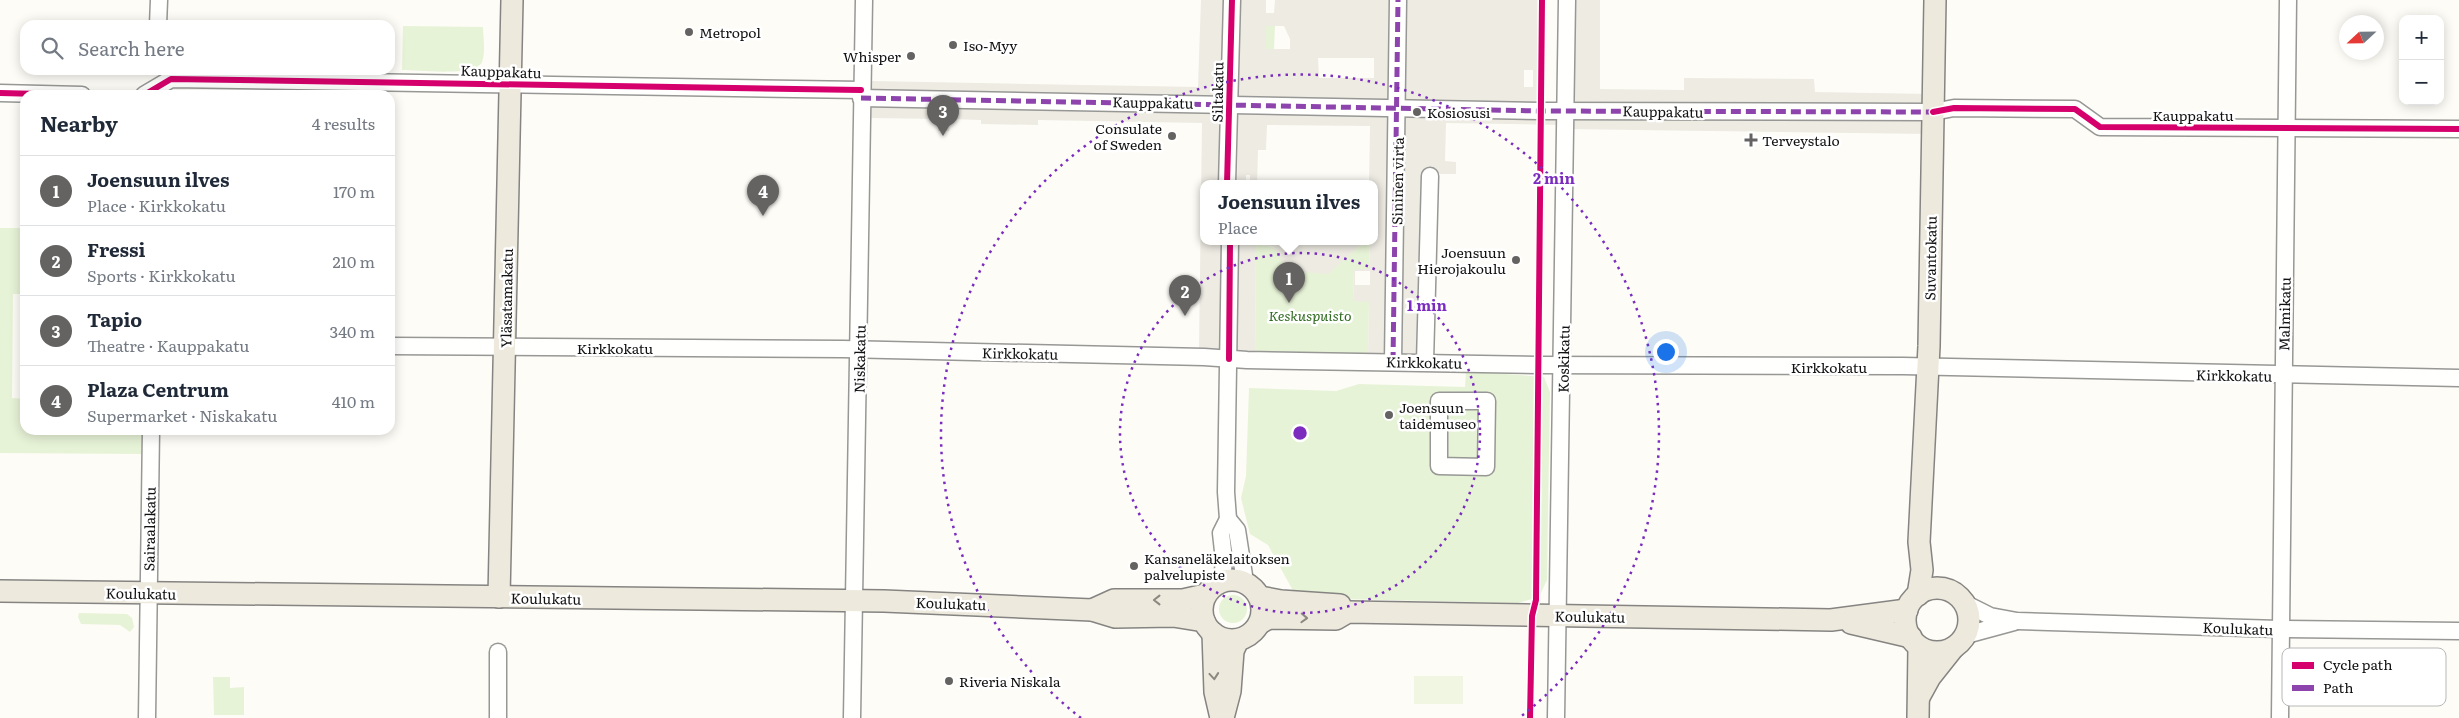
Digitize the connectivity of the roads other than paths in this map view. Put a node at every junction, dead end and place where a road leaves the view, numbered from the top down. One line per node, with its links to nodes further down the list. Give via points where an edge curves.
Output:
1 (158, 0): 9 (street)
2 (512, 0): 11 (main road, Yläsatamakatu)
3 (864, 0): 16 (street, Niskakatu)
4 (1232, 0): 17 (street, Siltakatu)
5 (1398, 0): 18 (street, Sininen virta)
6 (1567, 0): 19 (street, Koskikatu)
7 (1935, 0): 20 (main road, Suvantokatu)
8 (2288, 0): 21 (street, Malmikatu)
9 (158, 20)
10 (156, 75): 12 (street)
11 (511, 84): 13 (street, Kauppakatu, via 172,79); 16 (street, Kauppakatu); 27 (main road, Yläsatamakatu)
12 (153, 90)
13 (156, 90)
14 (0, 93): 15 (street)
15 (20, 93)
16 (861, 94): 17 (street, Kauppakatu); 28 (street, Niskakatu)
17 (1229, 104): 18 (street, Kauppakatu); 24 (street, Siltakatu)
18 (1398, 107): 19 (street, Kauppakatu); 30 (street, Sininen virta)
19 (1564, 111): 20 (street, Kauppakatu); 32 (street, Koskikatu)
20 (1933, 112): 21 (street, Kauppakatu, via 1954,108 2075,109 2100,127); 33 (main road, Suvantokatu)
21 (2287, 128): 22 (street, Kauppakatu); 34 (street, Malmikatu)
22 (2459, 129)
23 (1430, 176): 31 (street)
24 (1228, 180)
25 (1230, 245): 29 (street)
26 (395, 346): 27 (street, Kirkkokatu)
27 (505, 348): 28 (street, Kirkkokatu); 46 (main road, Yläsatamakatu)
28 (859, 349): 29 (street, Kirkkokatu); 48 (street, Niskakatu)
29 (1229, 359): 30 (street, Kirkkokatu); 39 (street)
30 (1393, 362): 31 (street, Kirkkokatu)
31 (1426, 362): 32 (street, Kirkkokatu)
32 (1563, 365): 33 (street, Kirkkokatu); 53 (street, Koskikatu)
33 (1928, 368): 34 (street, Kirkkokatu); 38 (main road, Suvantokatu)
34 (2282, 376): 35 (street, Kirkkokatu); 58 (street, Malmikatu)
35 (2459, 378)
36 (151, 435): 44 (street, Sairaalakatu)
37 (1439, 466): 37 (street, via 1486,467 1488,402 1439,401)
38 (1921, 516): 43 (main road, Suvantokatu, via 1933,566); 49 (main road, Suvantokatu, via 1922,570)
39 (1228, 519): 40 (street, via 1221,533); 41 (street, via 1237,530)
40 (1222, 581): 41 (main road); 45 (main road)
41 (1245, 582): 47 (main road)
42 (0, 590): 44 (main road, Koulukatu)
43 (1947, 590): 49 (main road, via 1932,589); 50 (main road)
44 (148, 593): 46 (main road, Koulukatu); 65 (street, Sairaalakatu)
45 (1205, 596): 51 (main road, Koulukatu, one-way to 51, via 1183,600 1114,600); 57 (main road, via 1202,612)
46 (499, 597): 48 (main road, Koulukatu)
47 (1260, 597): 52 (main road, Koulukatu, via 1281,602 1339,604); 56 (main road, via 1263,610)
48 (854, 601): 51 (main road, Koulukatu); 67 (street, Niskakatu)
49 (1913, 602): 54 (main road, Koulukatu); 62 (main road, via 1906,624)
50 (1964, 603): 55 (street, Koulukatu, via 1990,616); 61 (main road, via 1969,616)
51 (1092, 610): 57 (main road, Koulukatu, via 1115,617 1172,616)
52 (1348, 612): 53 (main road, Koulukatu); 56 (main road, Koulukatu, one-way to 52, via 1269,618 1336,619)
53 (1558, 616): 54 (main road, Koulukatu); 69 (street, Koskikatu)
54 (1831, 620): 62 (main road, Koulukatu)
55 (2017, 621): 58 (street, Koulukatu); 61 (street, Koulukatu)
56 (1260, 623): 60 (main road, via 1252,633)
57 (1208, 627): 60 (main road, via 1226,639); 68 (main road, one-way to 68, via 1215,692)
58 (2279, 630): 59 (street, Koulukatu); 70 (street, Malmikatu)
59 (2459, 631)
60 (1238, 640): 68 (main road, via 1232,651 1230,691)
61 (1960, 641): 62 (main road, via 1933,652); 64 (main road, via 1930,676)
62 (1915, 642): 64 (main road)
63 (498, 652): 66 (street)
64 (1919, 708)
65 (147, 718)
66 (498, 718)
67 (852, 718)
68 (1222, 718)
69 (1556, 718)
70 (2280, 718)

